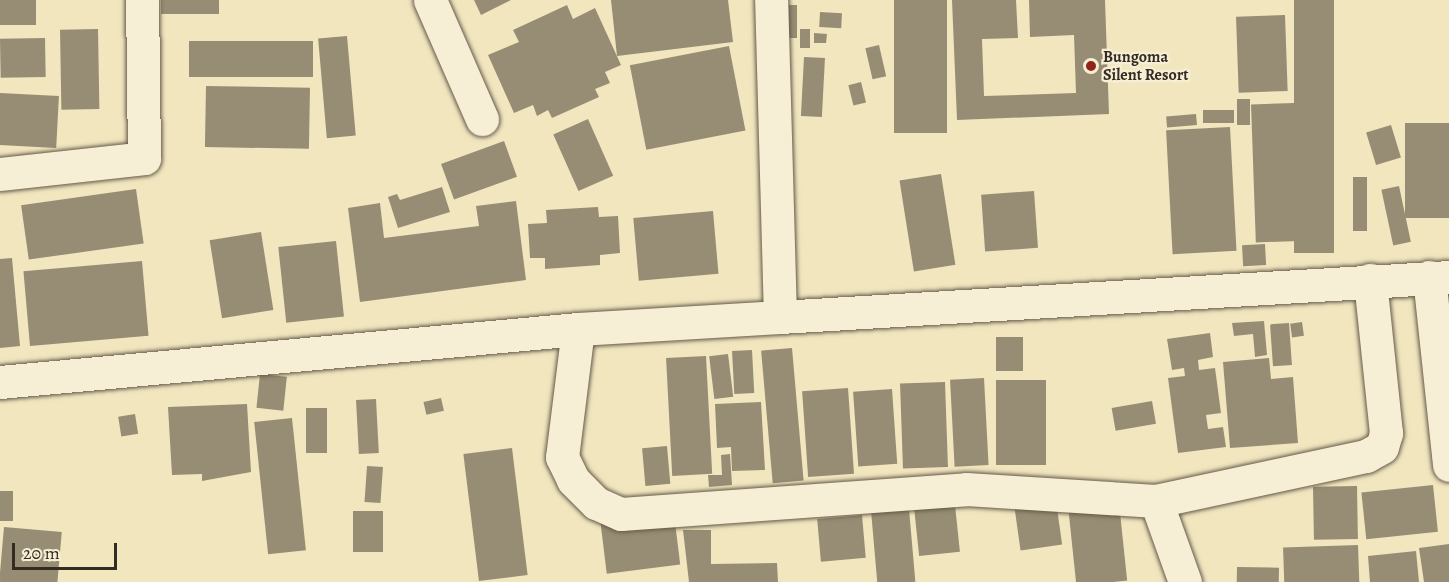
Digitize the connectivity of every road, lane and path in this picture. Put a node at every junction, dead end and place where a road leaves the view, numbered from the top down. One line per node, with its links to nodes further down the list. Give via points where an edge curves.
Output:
1 (142, 0): 5 (street, via 144,158)
2 (430, 0): 4 (street)
3 (771, 0): 8 (street)
4 (482, 119)
5 (0, 174)
6 (1439, 277): 7 (street); 11 (street)
7 (1370, 280): 8 (street); 12 (street, via 1386,433 1382,447 1366,456)
8 (780, 317): 9 (street)
9 (578, 329): 10 (street); 12 (street, via 562,457 573,480 596,503 621,514 966,489)
10 (0, 382)
11 (1449, 465)
12 (1156, 501): 13 (street)
13 (1185, 582)

